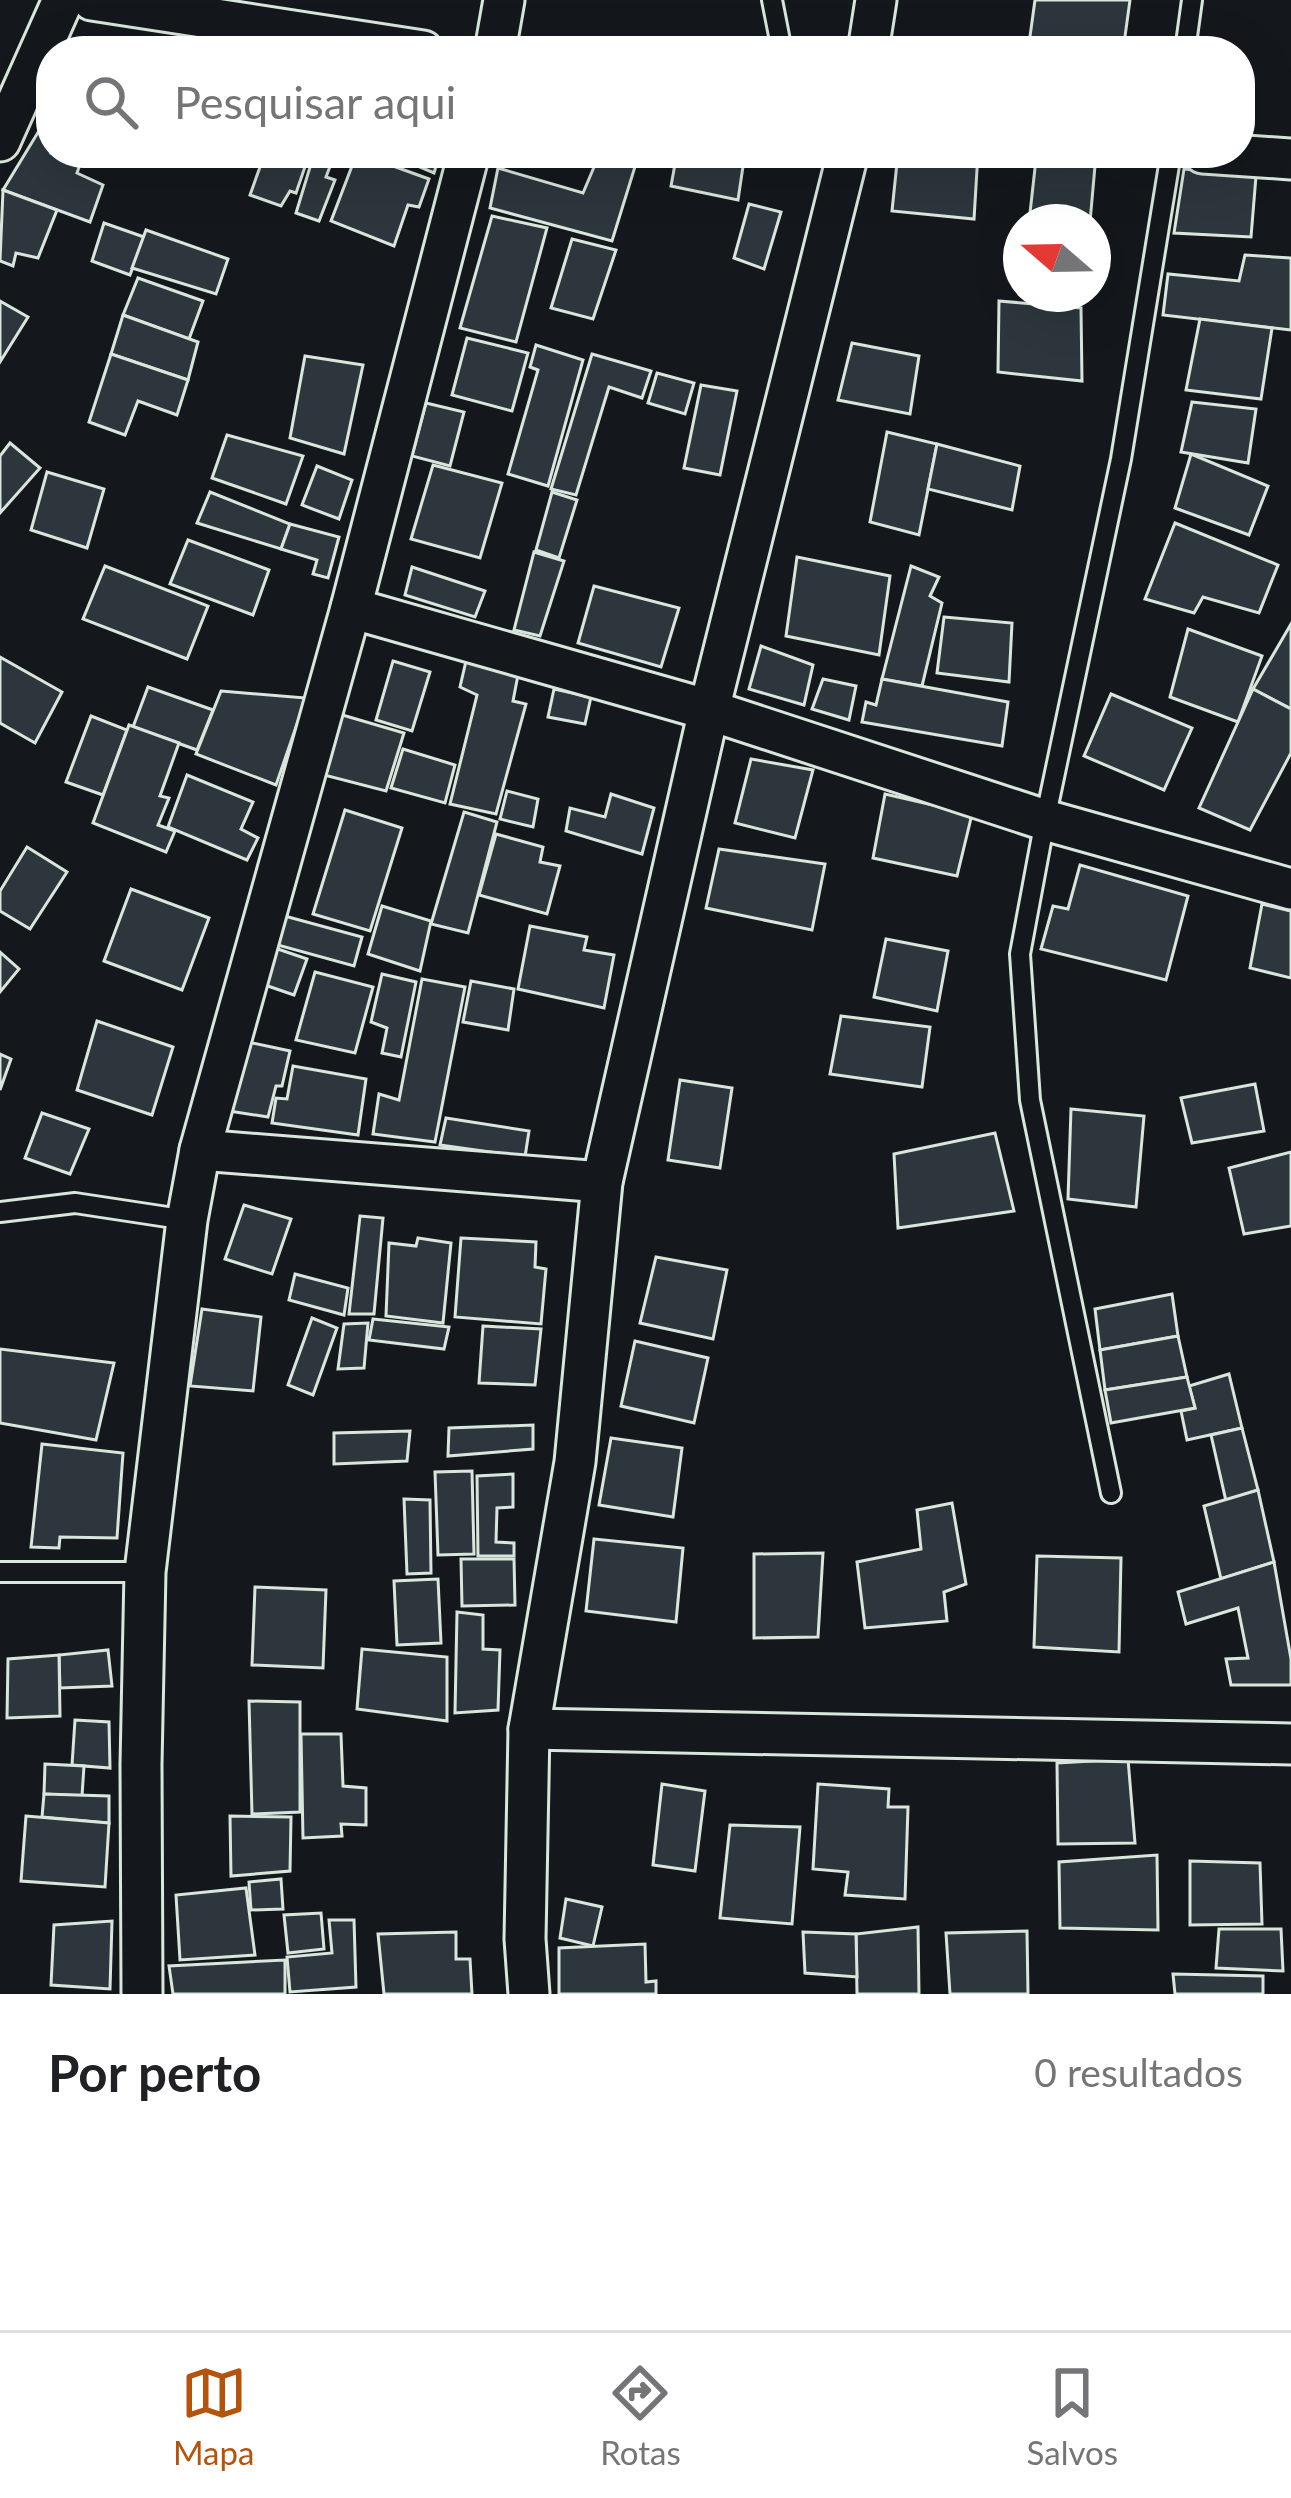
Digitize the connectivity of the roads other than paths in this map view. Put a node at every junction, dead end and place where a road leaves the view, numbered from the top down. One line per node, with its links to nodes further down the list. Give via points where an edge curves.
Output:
1 (63, 0): 7 (street)
2 (92, 0): 8 (street)
3 (504, 0): 9 (street)
4 (772, 0): 10 (lane)
5 (876, 0): 11 (street)
6 (1192, 0): 12 (lane)
7 (47, 36)
8 (326, 36)
9 (498, 36)
10 (779, 36)
11 (870, 36)
12 (1187, 36)
13 (36, 60): 14 (street)
14 (0, 141)
15 (1255, 157): 16 (street)
16 (1291, 159)
17 (465, 168): 20 (street)
18 (844, 168): 21 (street)
19 (1169, 168): 22 (lane, via 1121,458)
20 (351, 608): 21 (street); 24 (street)
21 (709, 710): 22 (street); 25 (street)
22 (1045, 820): 23 (street); 28 (lane, via 1020,954 1030,1100)
23 (1291, 889)
24 (200, 1150): 25 (street); 27 (street)
25 (602, 1182): 31 (street, via 575,1462)
26 (0, 1211): 27 (lane, via 75,1203)
27 (187, 1220): 30 (street)
28 (1111, 1492)
29 (0, 1572): 30 (lane)
30 (145, 1572): 33 (street)
31 (529, 1729): 32 (street); 34 (street)
32 (1291, 1744)
33 (142, 1994)
34 (529, 1994)

